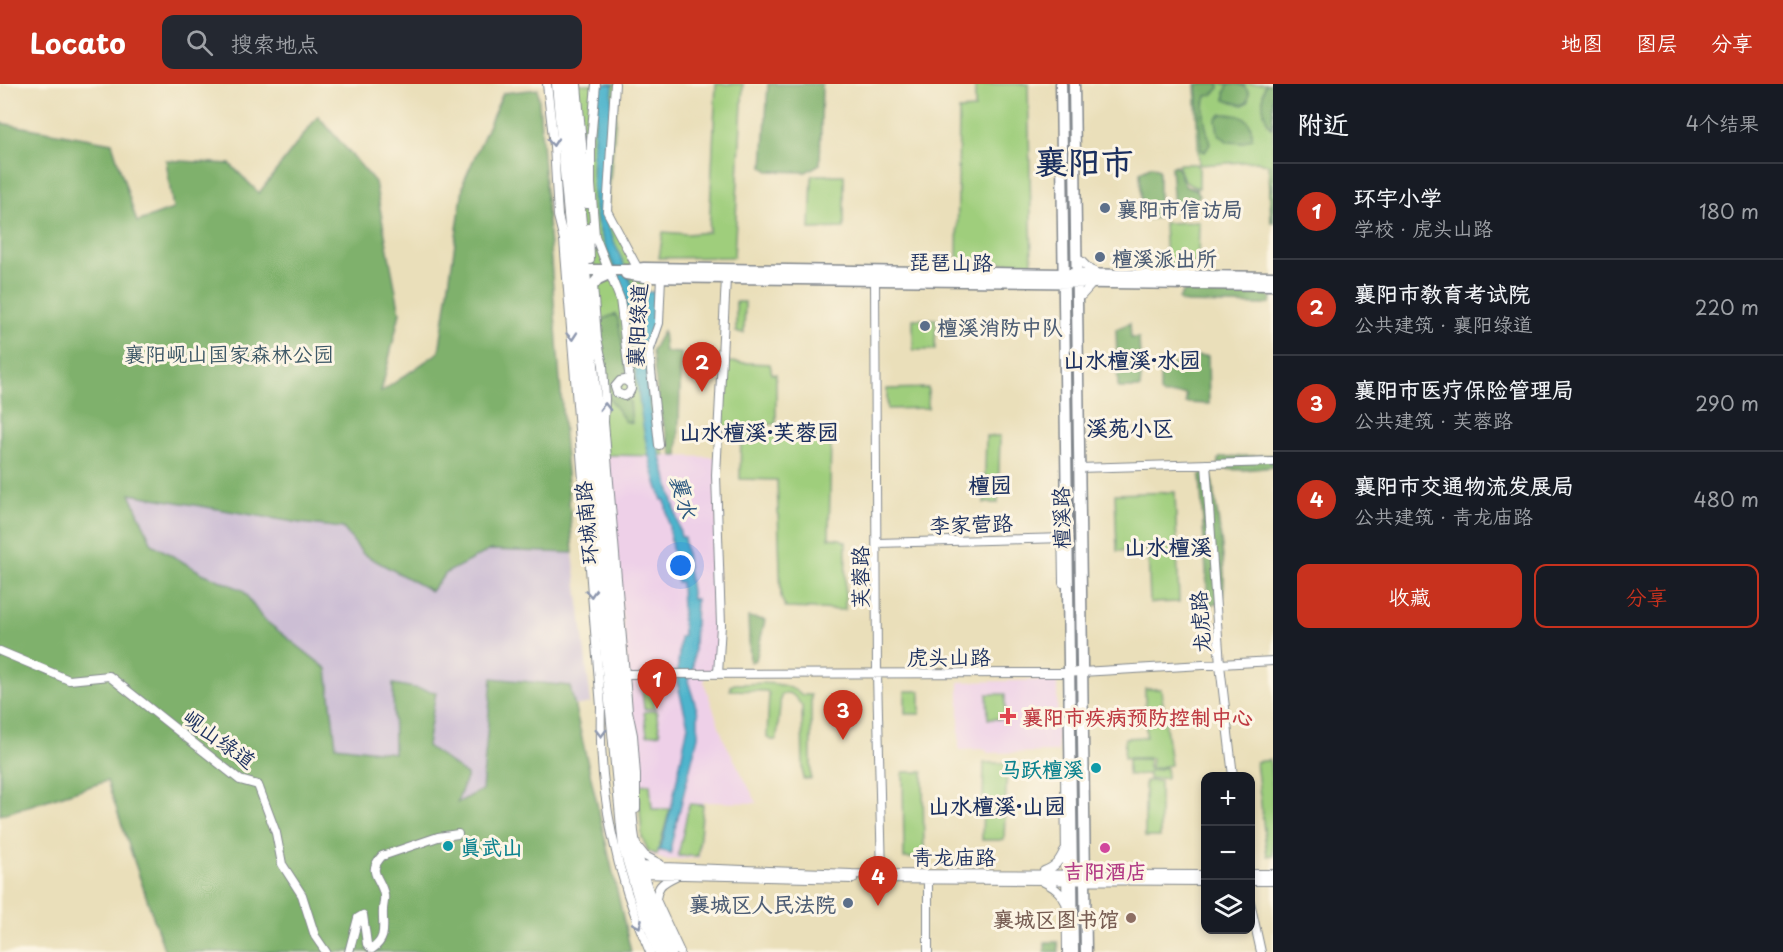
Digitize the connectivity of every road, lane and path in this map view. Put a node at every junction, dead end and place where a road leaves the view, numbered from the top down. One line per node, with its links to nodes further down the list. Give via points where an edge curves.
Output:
1 (547, 84): 11 (street, one-way to 11, via 558,216 564,240)
2 (558, 84): 11 (highway, 环城南路)
3 (568, 84): 11 (highway, 环城南路)
4 (577, 84): 11 (street, via 590,240)
5 (596, 84): 13 (street, 襄阳绿道, via 591,141 592,208 595,236)
6 (615, 84): 12 (street, 襄阳绿道, via 607,211)
7 (1056, 84): 14 (street)
8 (1061, 84): 14 (main road, 檀溪路)
9 (1076, 84): 10 (street); 19 (main road, 檀溪路)
10 (1081, 261): 19 (street); 20 (street)
11 (578, 268): 13 (main road); 23 (highway, 环城南路); 38 (highway, 环城南路, one-way to 38)
12 (632, 271): 13 (main road); 15 (main road, 琵琶山路); 16 (main road, 琵琶山路)
13 (609, 272): 23 (main road); 26 (street, 襄阳绿道, via 620,299)
14 (1062, 274): 16 (main road, 琵琶山路); 19 (main road, 琵琶山路); 25 (street); 31 (main road, 檀溪路)
15 (661, 277): 18 (main road, 琵琶山路); 27 (street, 襄阳绿道, via 658,323 649,352)
16 (1044, 277): 21 (main road, 琵琶山路); 25 (street)
17 (1273, 277): 20 (main road, 琵琶山路)
18 (726, 278): 21 (main road, 琵琶山路); 39 (street, via 716,475 721,626)
19 (1079, 278): 20 (main road, 琵琶山路); 24 (street); 30 (main road, 檀溪路)
20 (1099, 278): 22 (main road, 琵琶山路); 24 (street)
21 (875, 279): 32 (street, 芙蓉路)
22 (1273, 285)
23 (590, 289): 38 (highway, 环城南路, one-way to 23)
24 (1082, 295): 30 (street)
25 (1060, 297): 31 (street)
26 (630, 387)
27 (659, 445)
28 (1273, 462): 29 (street)
29 (1206, 464): 30 (street); 35 (street, 龙虎路)
30 (1081, 468): 36 (main road, 檀溪路)
31 (1065, 538): 32 (street, 李家营路); 37 (main road, 檀溪路)
32 (877, 543): 40 (street, 芙蓉路)
33 (0, 651): 63 (street, 岘山绿道, via 69,680 109,676 240,780 258,785 276,833 282,864 302,895 315,936)
34 (1273, 662): 35 (street, 虎头山路)
35 (1220, 664): 36 (street, 虎头山路); 41 (street, 龙虎路)
36 (1084, 672): 37 (street, 虎头山路); 56 (main road, 檀溪路)
37 (1066, 673): 40 (street, 虎头山路); 44 (street); 55 (main road, 檀溪路)
38 (612, 674): 39 (street, 虎头山路); 42 (highway, 环城南路); 45 (street, via 636,776); 47 (highway, 环城南路, via 623,826); 65 (street, one-way to 65, via 602,707 600,735 614,850 632,911)
39 (718, 674): 40 (street, 虎头山路)
40 (877, 674): 48 (street, 芙蓉路)
41 (1232, 772)
42 (632, 832): 45 (street); 47 (highway, 环城南路)
43 (458, 834): 64 (street, via 382,856 376,862 374,873 384,896 384,934 372,949 367,944 363,915 358,918)
44 (1066, 847): 54 (street, via 1060,861); 55 (street)
45 (639, 849): 46 (street, via 653,862)
46 (670, 867): 47 (street, 青龙庙路); 48 (street, 青龙庙路)
47 (636, 870): 51 (street, 青龙庙路); 60 (highway, 环城南路); 66 (highway, 环城南路)
48 (882, 874): 53 (street, 青龙庙路)
49 (1255, 874): 50 (street)
50 (1273, 874)
51 (678, 875): 53 (street, 青龙庙路); 60 (street, via 662,883)
52 (1201, 875): 56 (street, 青龙庙路)
53 (928, 876): 54 (street, 青龙庙路); 69 (street)
54 (1038, 877): 55 (street, 青龙庙路); 61 (street, via 1054,886)
55 (1069, 877): 56 (street, 青龙庙路); 61 (street); 71 (main road, 檀溪路)
56 (1086, 877): 58 (street, 青龙庙路); 72 (main road, 檀溪路)
57 (1255, 880): 59 (street)
58 (1201, 881)
59 (1273, 881)
60 (655, 904): 67 (highway, 环城南路); 68 (street)
61 (1066, 905): 70 (street)
62 (1255, 922): 73 (street)
63 (326, 952)
64 (349, 952)
65 (650, 952)
66 (660, 952)
67 (671, 952)
68 (680, 952)
69 (928, 952)
70 (1067, 952)
71 (1072, 952)
72 (1087, 952)
73 (1261, 952)

